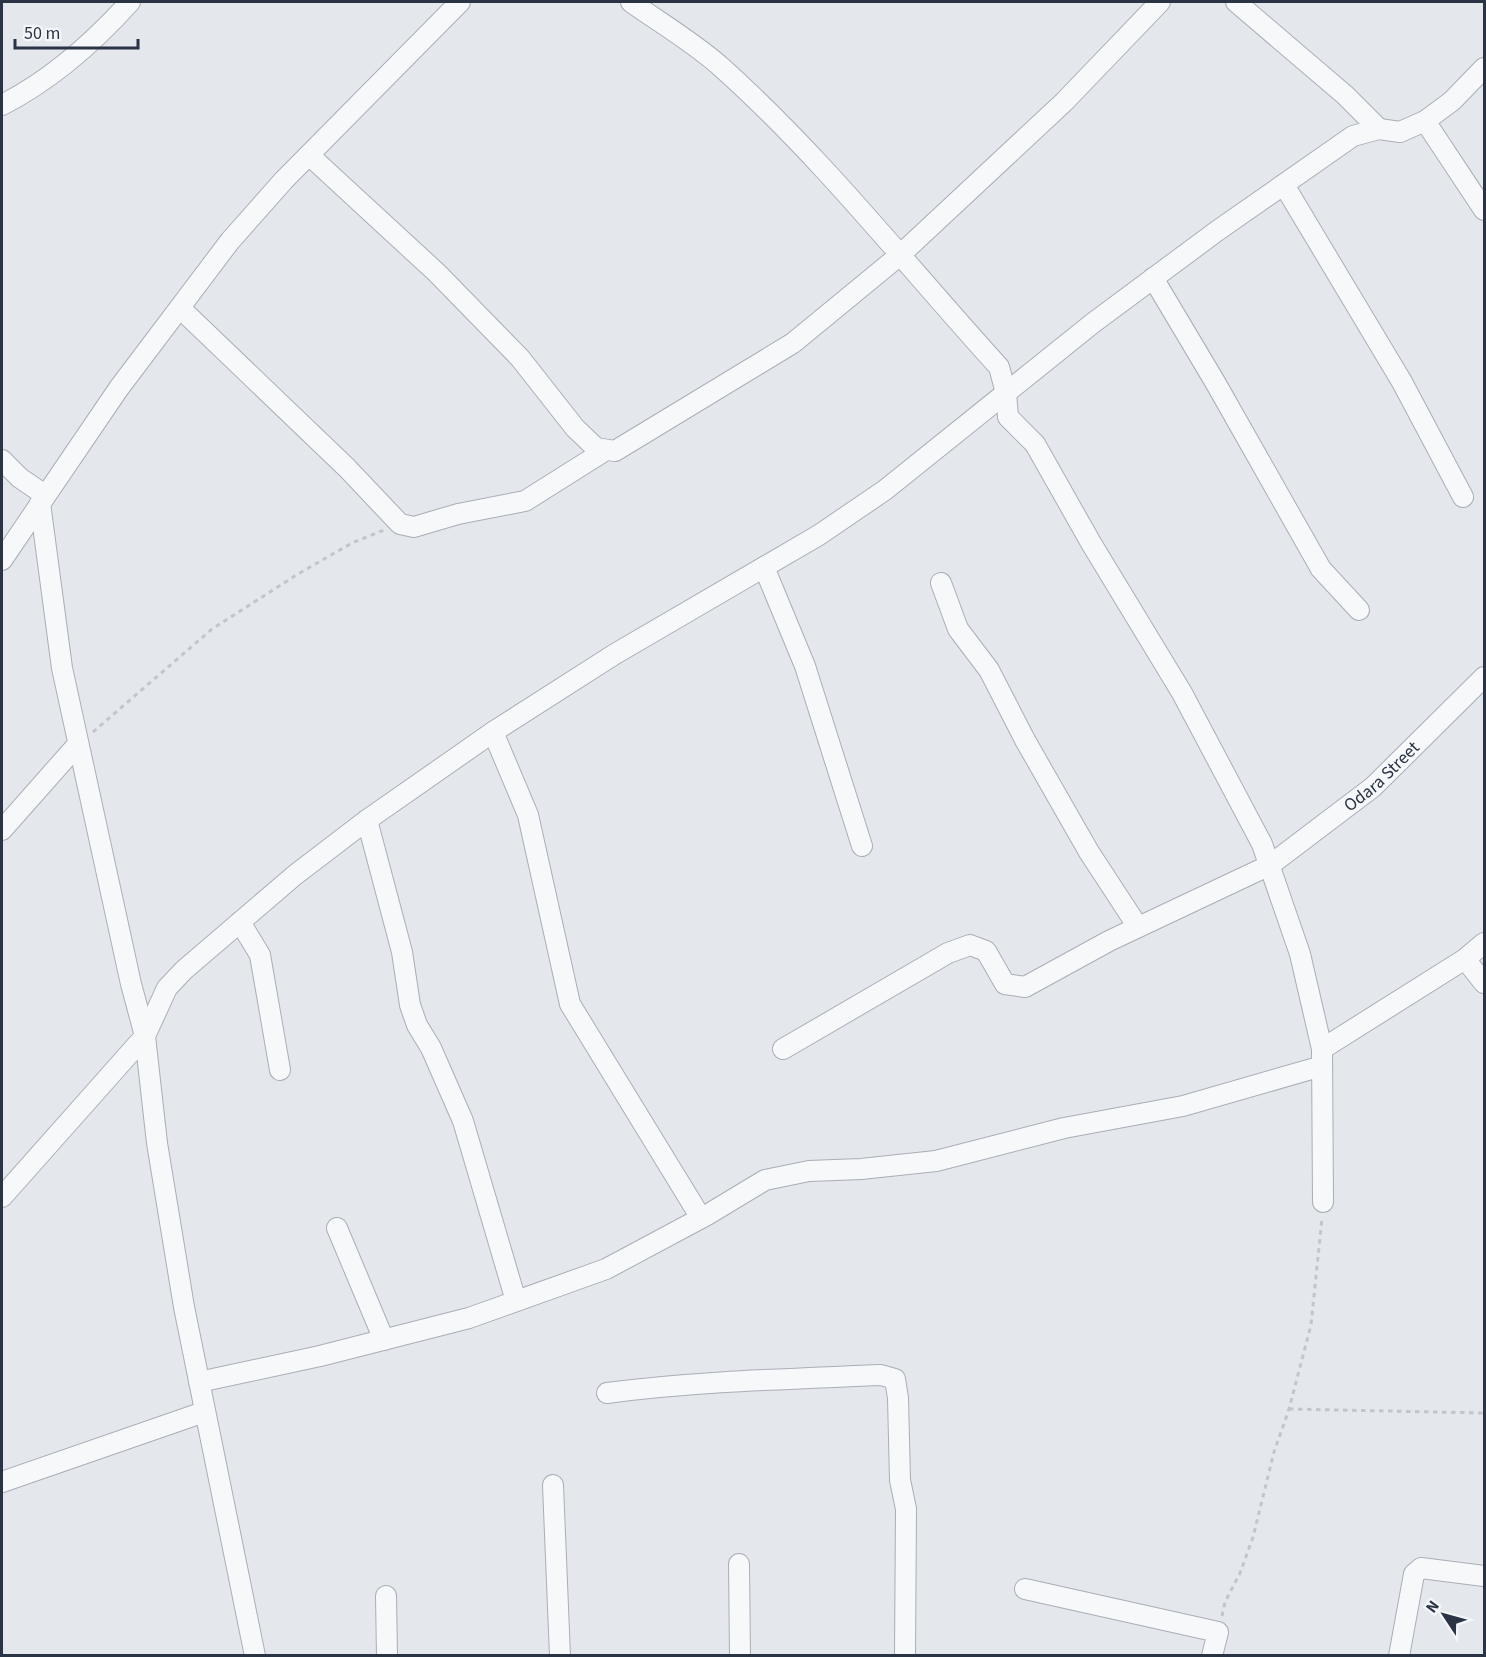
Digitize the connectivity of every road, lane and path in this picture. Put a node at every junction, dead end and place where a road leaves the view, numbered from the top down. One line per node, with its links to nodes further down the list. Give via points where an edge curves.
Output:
1 (130, 2): 7 (street, via 50,76)
2 (460, 2): 10 (street)
3 (631, 2): 13 (street, via 718,64 783,127)
4 (1160, 2): 13 (street, via 1064,102)
5 (1236, 2): 9 (street, via 1345,94)
6 (1485, 68): 8 (street)
7 (2, 105)
8 (1425, 121): 9 (street, via 1400,132); 12 (street)
9 (1379, 129): 11 (street, via 1353,136)
10 (309, 155): 15 (street, via 230,241); 17 (street, via 437,273 520,358 575,428 596,448)
11 (1284, 185): 14 (street); 19 (street, via 1402,382)
12 (1485, 210)
13 (900, 255): 16 (street, via 999,367); 17 (street, via 793,343 615,451)
14 (1153, 278): 16 (street); 27 (street, via 1321,569)
15 (180, 308): 20 (street); 21 (street)
16 (1006, 393): 25 (street, via 885,490); 34 (street, via 1008,417 1035,444 1182,693)
17 (606, 450): 21 (street, via 525,501 414,527)
18 (2, 460): 20 (street)
19 (1463, 497)
20 (42, 499): 22 (street); 23 (street)
21 (400, 524): 30 (path, via 351,543 212,629)
22 (16, 538): 23 (street); 24 (street)
23 (46, 549): 30 (street, via 62,668)
24 (2, 560)
25 (764, 567): 29 (street, via 615,654); 33 (street, via 805,666)
26 (941, 583): 36 (street, via 958,629 989,670 1089,852)
27 (1359, 610)
28 (1485, 677): 34 (street, Odara Street, via 1373,787)
29 (493, 732): 31 (street); 46 (street, via 530,824 570,1004)
30 (78, 744): 32 (street); 40 (street)
31 (367, 820): 35 (street); 48 (street, via 402,951 410,1005 463,1122)
32 (2, 830)
33 (862, 846)
34 (1270, 865): 36 (street, Odara Street); 42 (street, via 1300,954)
35 (240, 922): 40 (street, via 167,988); 43 (street, via 260,955)
36 (1138, 927): 41 (street, Odara Street, via 1025,987 1005,984 986,951 970,945 948,953)
37 (1485, 943): 38 (street)
38 (1466, 959): 39 (street); 42 (street)
39 (1485, 983)
40 (145, 1036): 44 (street); 50 (street, via 157,1143)
41 (783, 1049)
42 (1322, 1057): 45 (street); 46 (street, via 1183,1106 1064,1128 936,1161 809,1172 765,1180)
43 (280, 1070)
44 (2, 1197)
45 (1323, 1202): 52 (path, via 1311,1325)
46 (701, 1218): 48 (street, via 606,1269)
47 (337, 1228): 49 (street)
48 (516, 1301): 49 (street)
49 (384, 1340): 50 (street)
50 (199, 1382): 53 (street)
51 (607, 1393): 66 (street, via 784,1379 881,1375 895,1379 900,1480 906,1509)
52 (1289, 1409): 54 (path); 61 (path, via 1253,1536 1225,1602)
53 (204, 1412): 55 (street); 62 (street)
54 (1485, 1413)
55 (2, 1482)
56 (553, 1485): 64 (street)
57 (739, 1564): 65 (street)
58 (1485, 1576): 68 (street, via 1421,1568 1414,1574)
59 (1025, 1589): 61 (street)
60 (386, 1596): 63 (street)
61 (1218, 1632): 67 (street)
62 (255, 1656)
63 (387, 1656)
64 (560, 1656)
65 (740, 1656)
66 (905, 1656)
67 (1212, 1656)
68 (1399, 1656)

